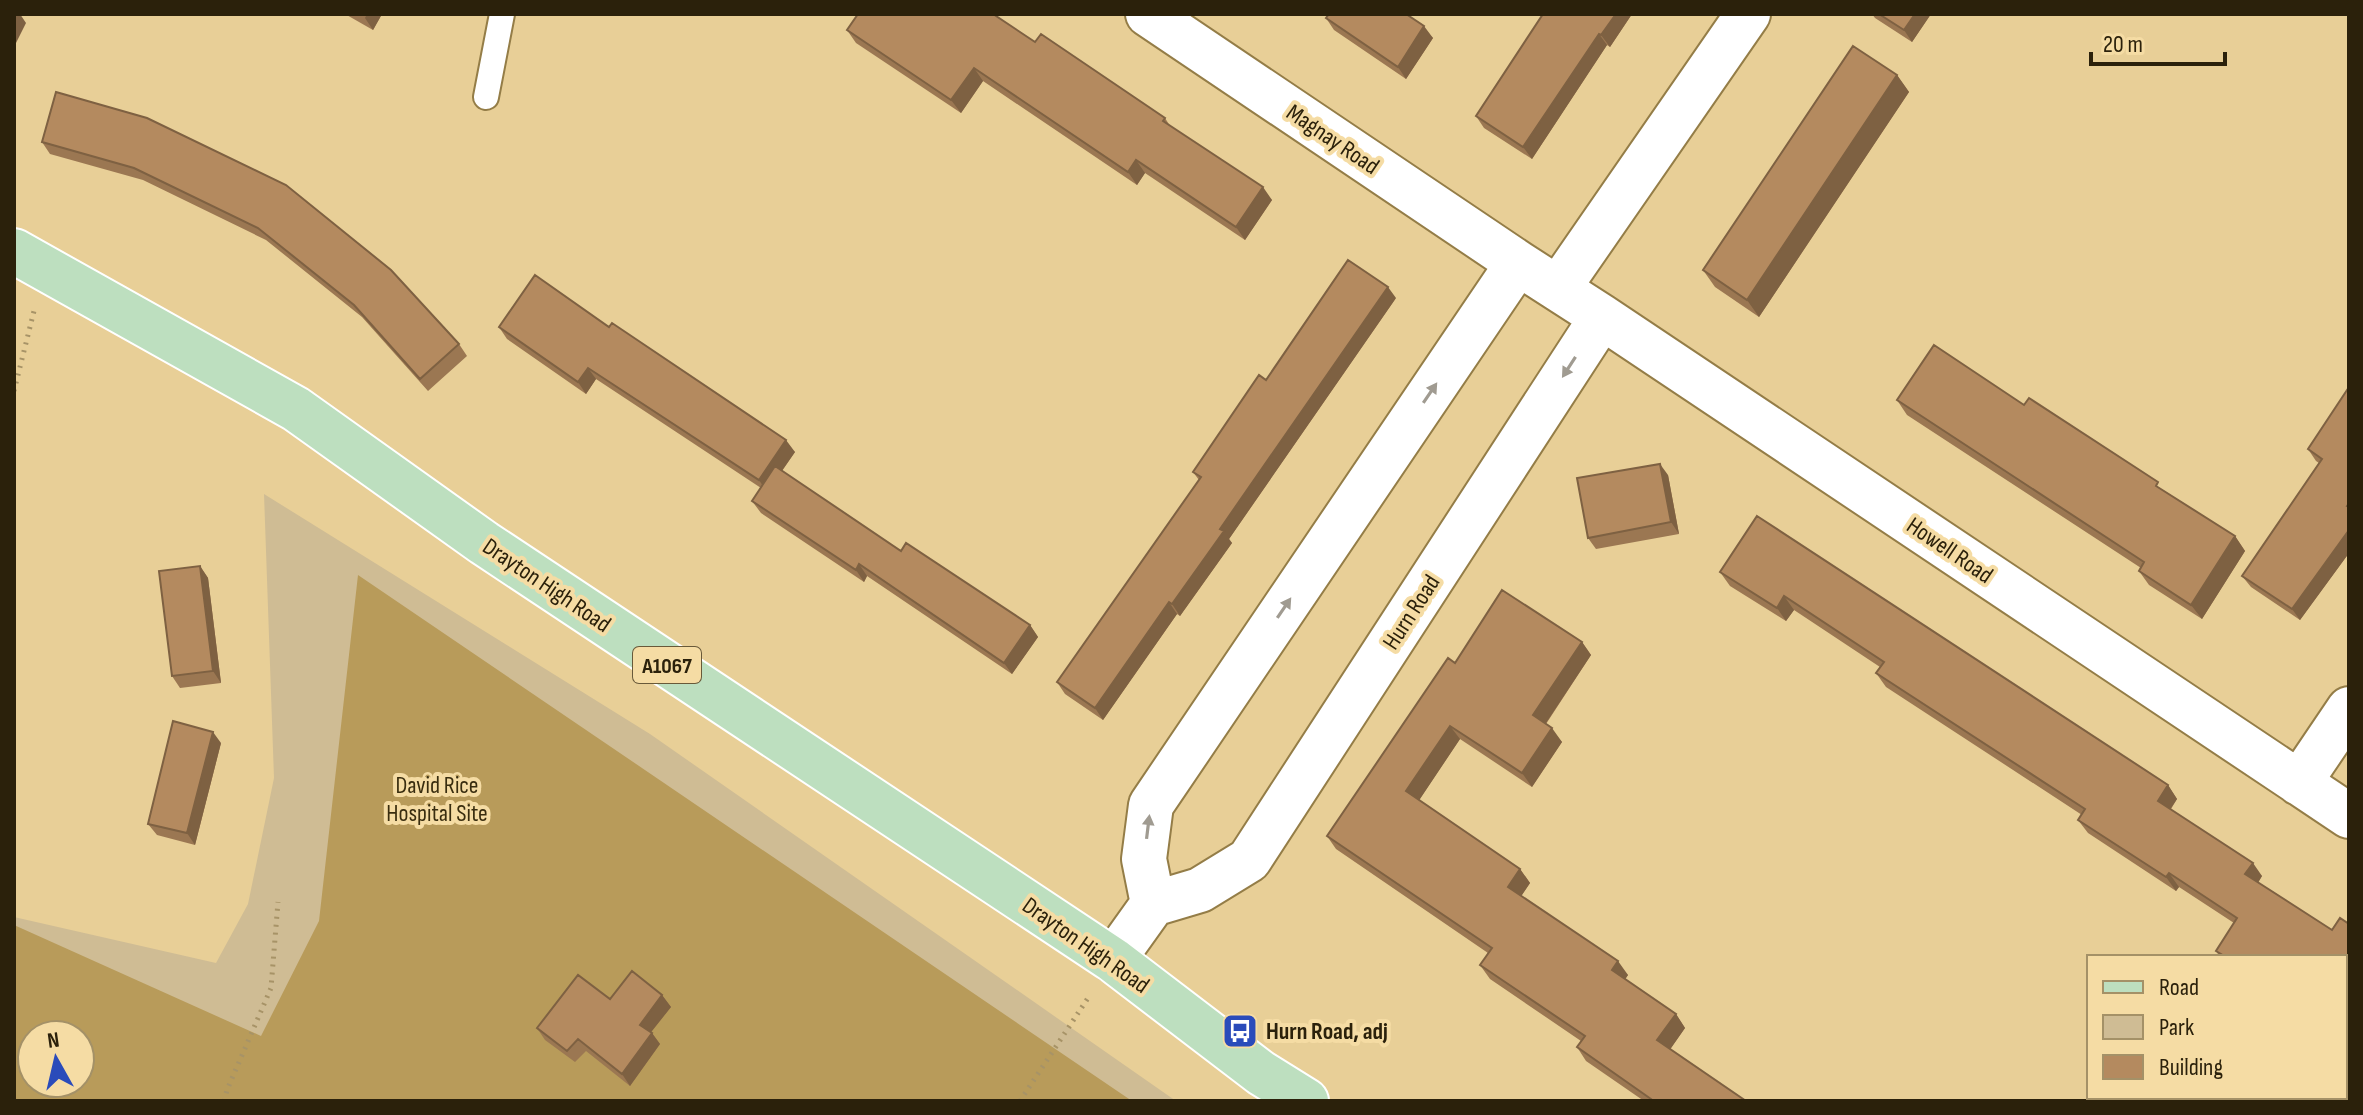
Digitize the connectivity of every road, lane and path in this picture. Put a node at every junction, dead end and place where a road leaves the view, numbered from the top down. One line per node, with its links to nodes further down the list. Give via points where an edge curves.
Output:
1 (502, 14): 4 (lane)
2 (1148, 14): 6 (street, Magnay Road)
3 (1748, 14): 7 (street)
4 (486, 97)
5 (30, 259): 9 (path); 15 (main road, Drayton High Road / A1067, via 296,409 484,543)
6 (1518, 263): 7 (street); 14 (street, one-way to 6, via 1144,859 1151,805)
7 (1559, 287): 8 (street)
8 (1602, 317): 11 (street, Howell Road); 14 (street, Hurn Road, one-way to 14, via 1249,860 1200,890)
9 (14, 391)
10 (2349, 709): 11 (street)
11 (2299, 783): 12 (street, Howell Road)
12 (2349, 816)
13 (278, 902): 16 (path, via 271,988)
14 (1153, 904): 15 (street)
15 (1113, 960): 17 (path); 18 (main road, Drayton High Road / A1067)
16 (224, 1101)
17 (1020, 1101)
18 (1306, 1101)

